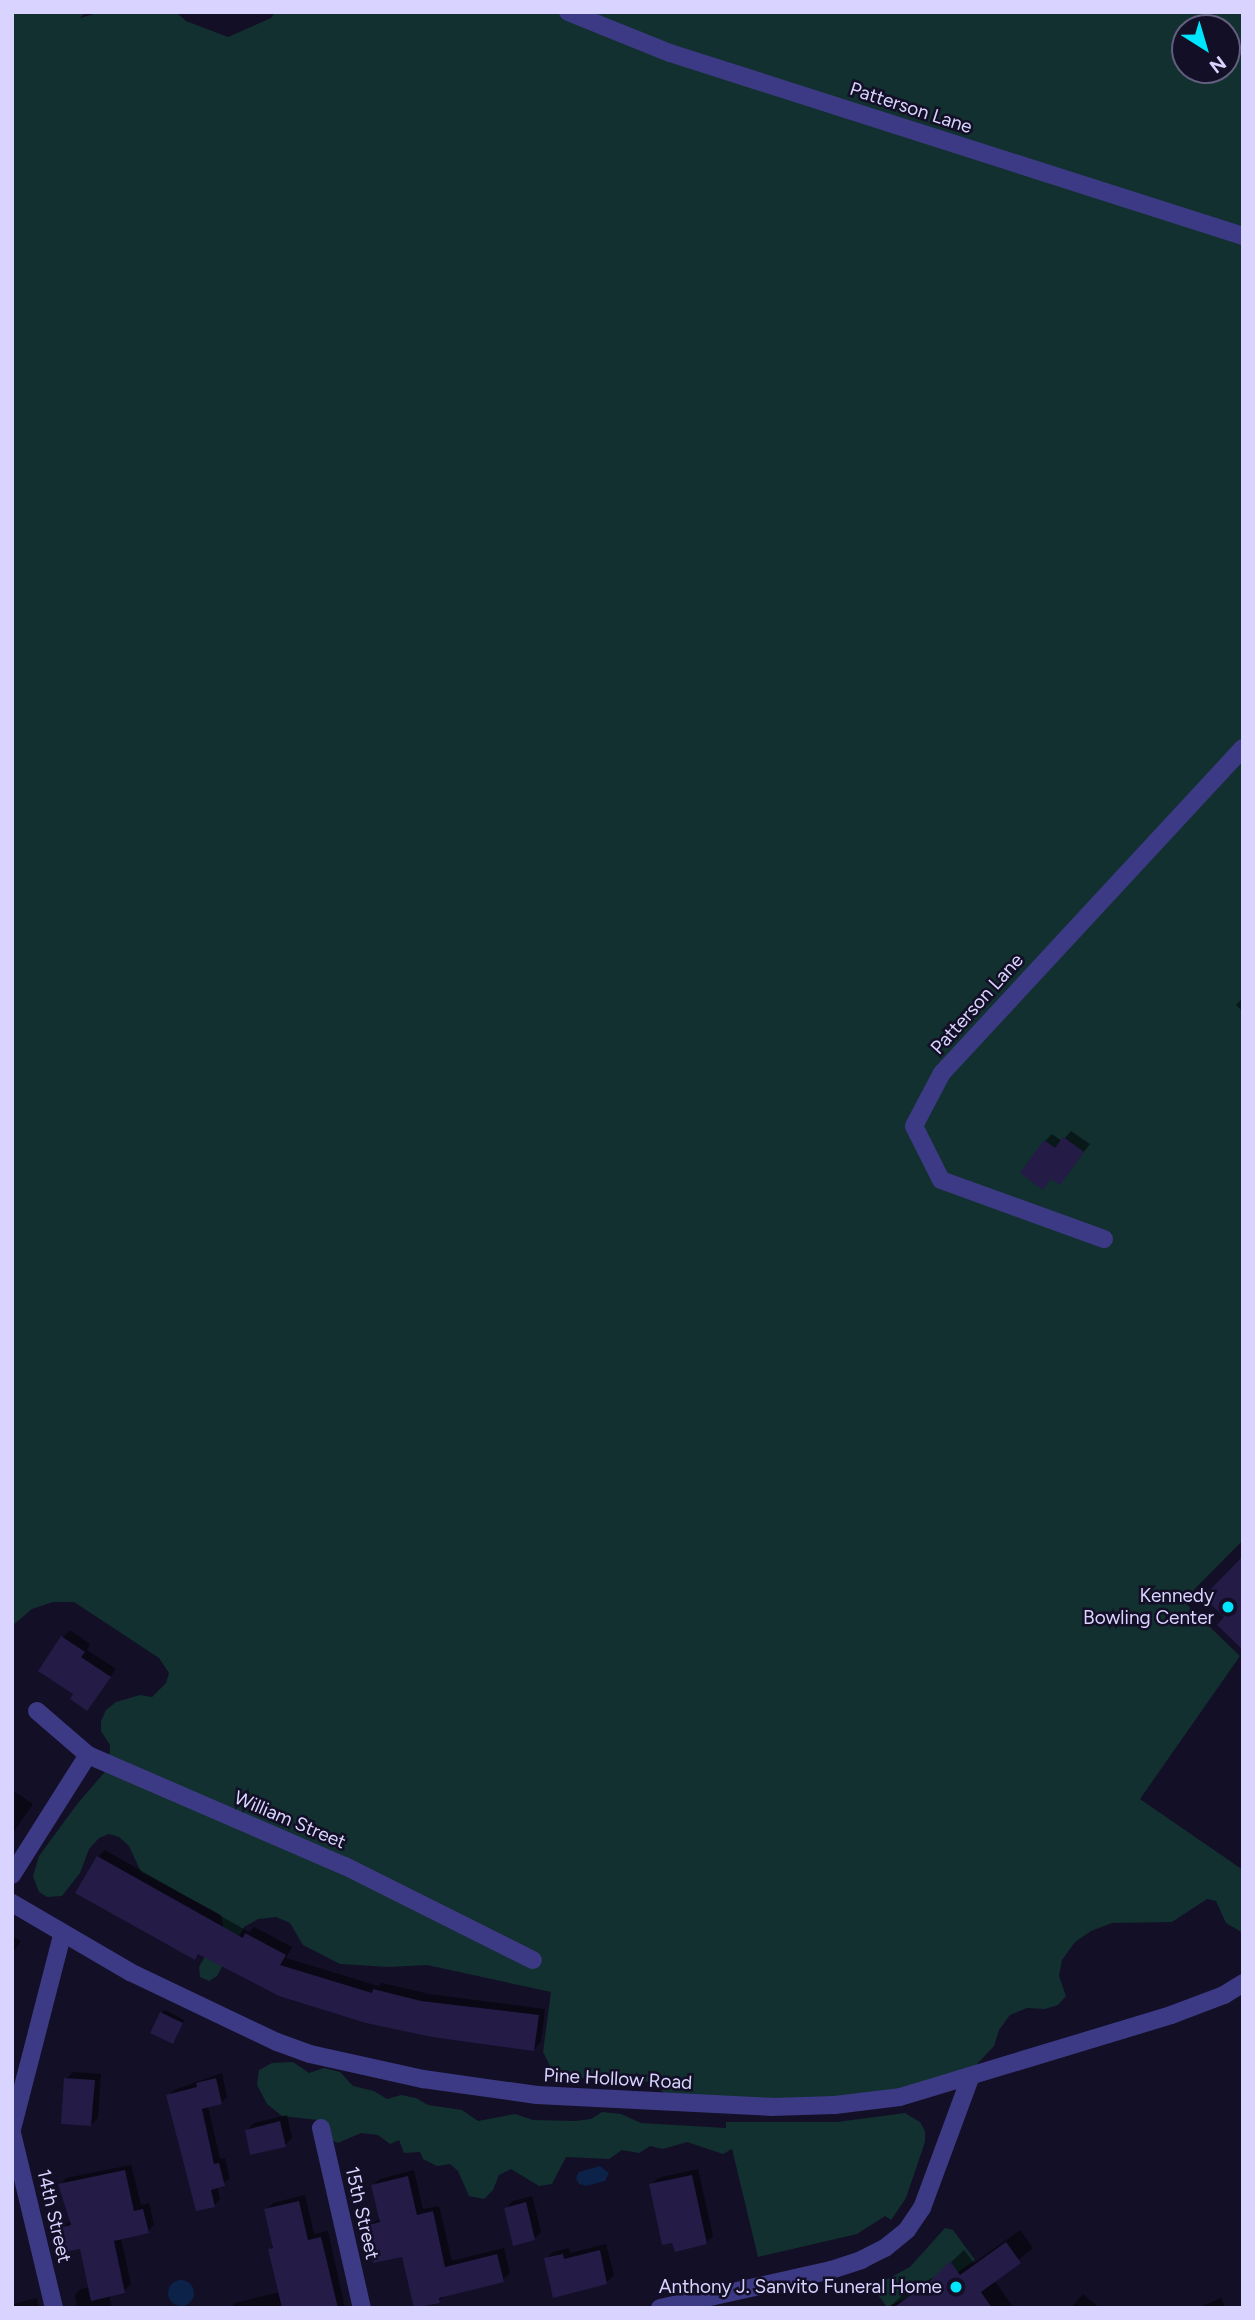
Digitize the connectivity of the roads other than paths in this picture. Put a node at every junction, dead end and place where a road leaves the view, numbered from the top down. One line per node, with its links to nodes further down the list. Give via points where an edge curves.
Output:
1 (568, 12): 2 (street, Patterson Lane, via 670,53)
2 (1243, 236)
3 (1243, 748): 4 (street, Patterson Lane, via 942,1073 914,1126 941,1180)
4 (1104, 1240)
5 (37, 1711): 6 (street, William Street)
6 (88, 1755): 7 (street); 10 (street, William Street, via 345,1866)
7 (12, 1875)
8 (12, 1903): 9 (street, Pine Hollow Road)
9 (62, 1935): 12 (street, Pine Hollow Road, via 277,2042 310,2054 423,2079 537,2095 771,2107 900,2097); 14 (street, 14th Street)
10 (533, 1960)
11 (1243, 1983): 12 (street, Pine Hollow Road, via 1171,2015)
12 (970, 2078): 17 (street, via 922,2208 885,2248 831,2270)
13 (321, 2128): 16 (street, 15th Street)
14 (12, 2131): 15 (street, 14th Street)
15 (54, 2308)
16 (362, 2308)
17 (660, 2308)

